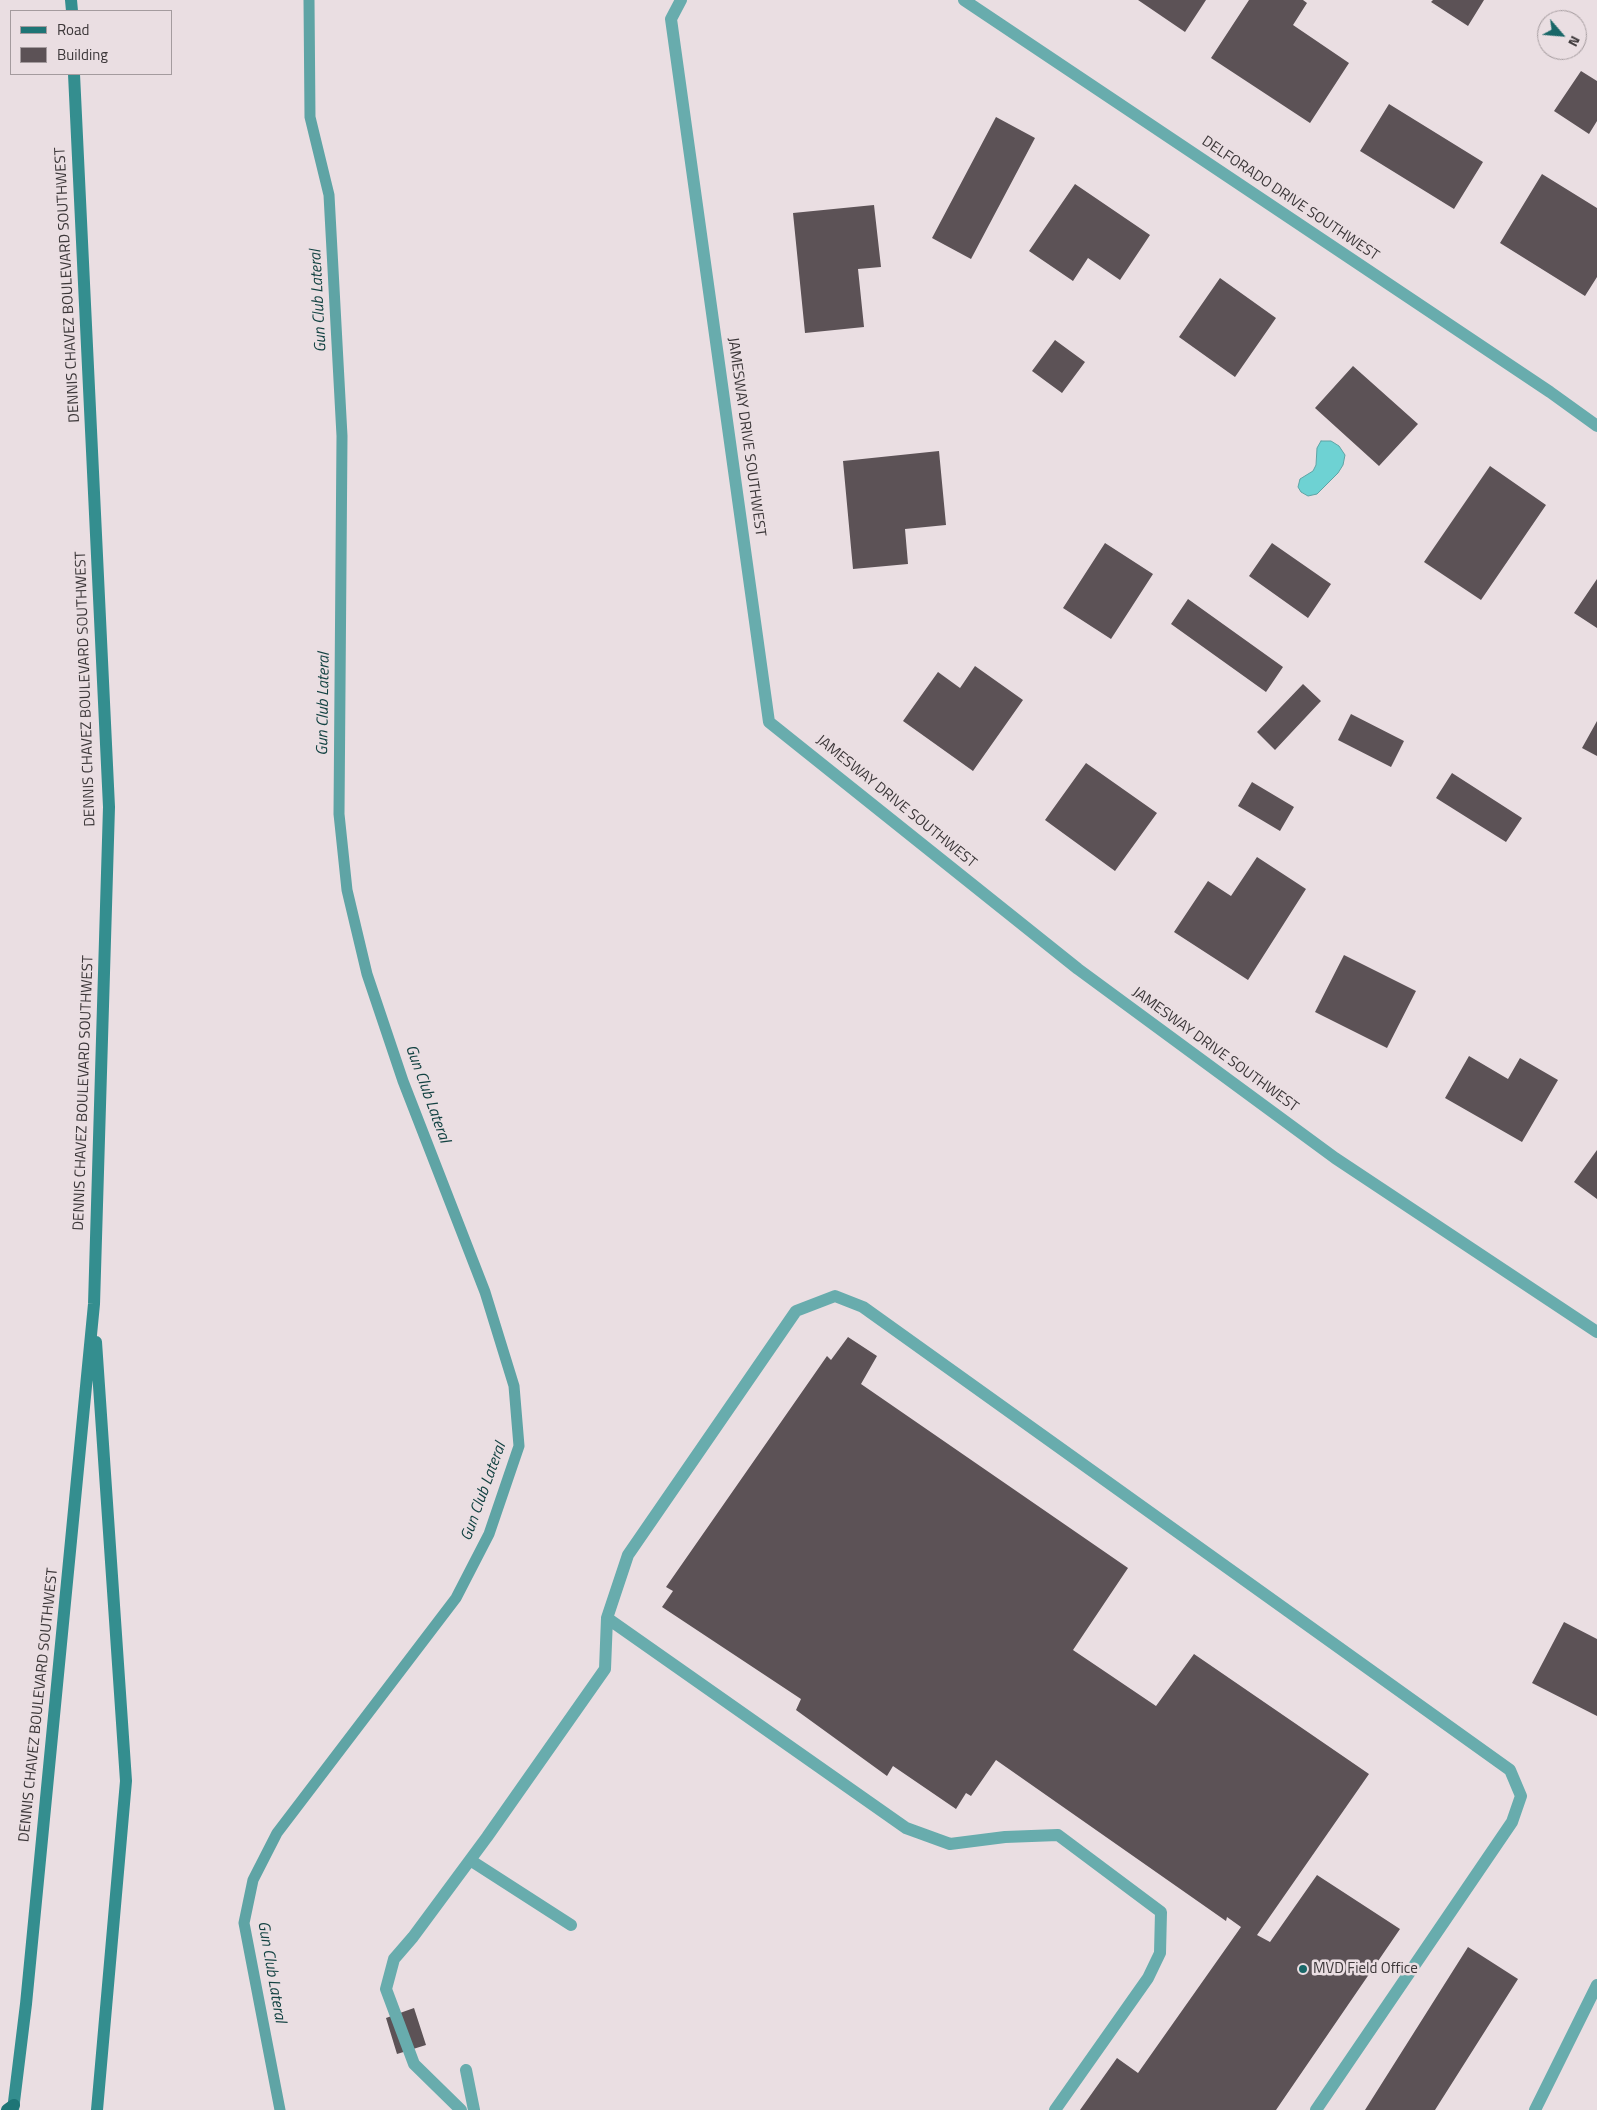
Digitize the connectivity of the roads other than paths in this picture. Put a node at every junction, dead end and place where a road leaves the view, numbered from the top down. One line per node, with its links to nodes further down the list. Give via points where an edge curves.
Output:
1 (681, 0): 6 (street, JAMESWAY DRIVE SOUTHWEST, via 671,19 769,722 1078,969 1327,1152)
2 (964, 0): 4 (street, DELFORADO DRIVE SOUTHWEST)
3 (74, 75): 5 (main road, DENNIS CHAVEZ BOULEVARD SOUTHWEST, via 109,807)
4 (1597, 426)
5 (94, 1304): 12 (main road, DENNIS CHAVEZ BOULEVARD SOUTHWEST, via 26,2004); 13 (main road, DENNIS CHAVEZ BOULEVARD SOUTHWEST, via 126,1781)
6 (1597, 1332)
7 (607, 1618): 8 (street, via 606,1669); 16 (street, via 906,1828 950,1844 1058,1835 1161,1912 1160,1953 1148,1978); 17 (street, via 628,1555 796,1311 836,1296 863,1307 1510,1770 1521,1796 1512,1822)
8 (470, 1860): 9 (street); 14 (street, via 394,1958 386,1989 414,2064)
9 (571, 1925)
10 (1597, 1985): 18 (street)
11 (466, 2070): 15 (street)
12 (11, 2108)
13 (97, 2110)
14 (460, 2110)
15 (474, 2110)
16 (1055, 2110)
17 (1316, 2110)
18 (1535, 2110)

